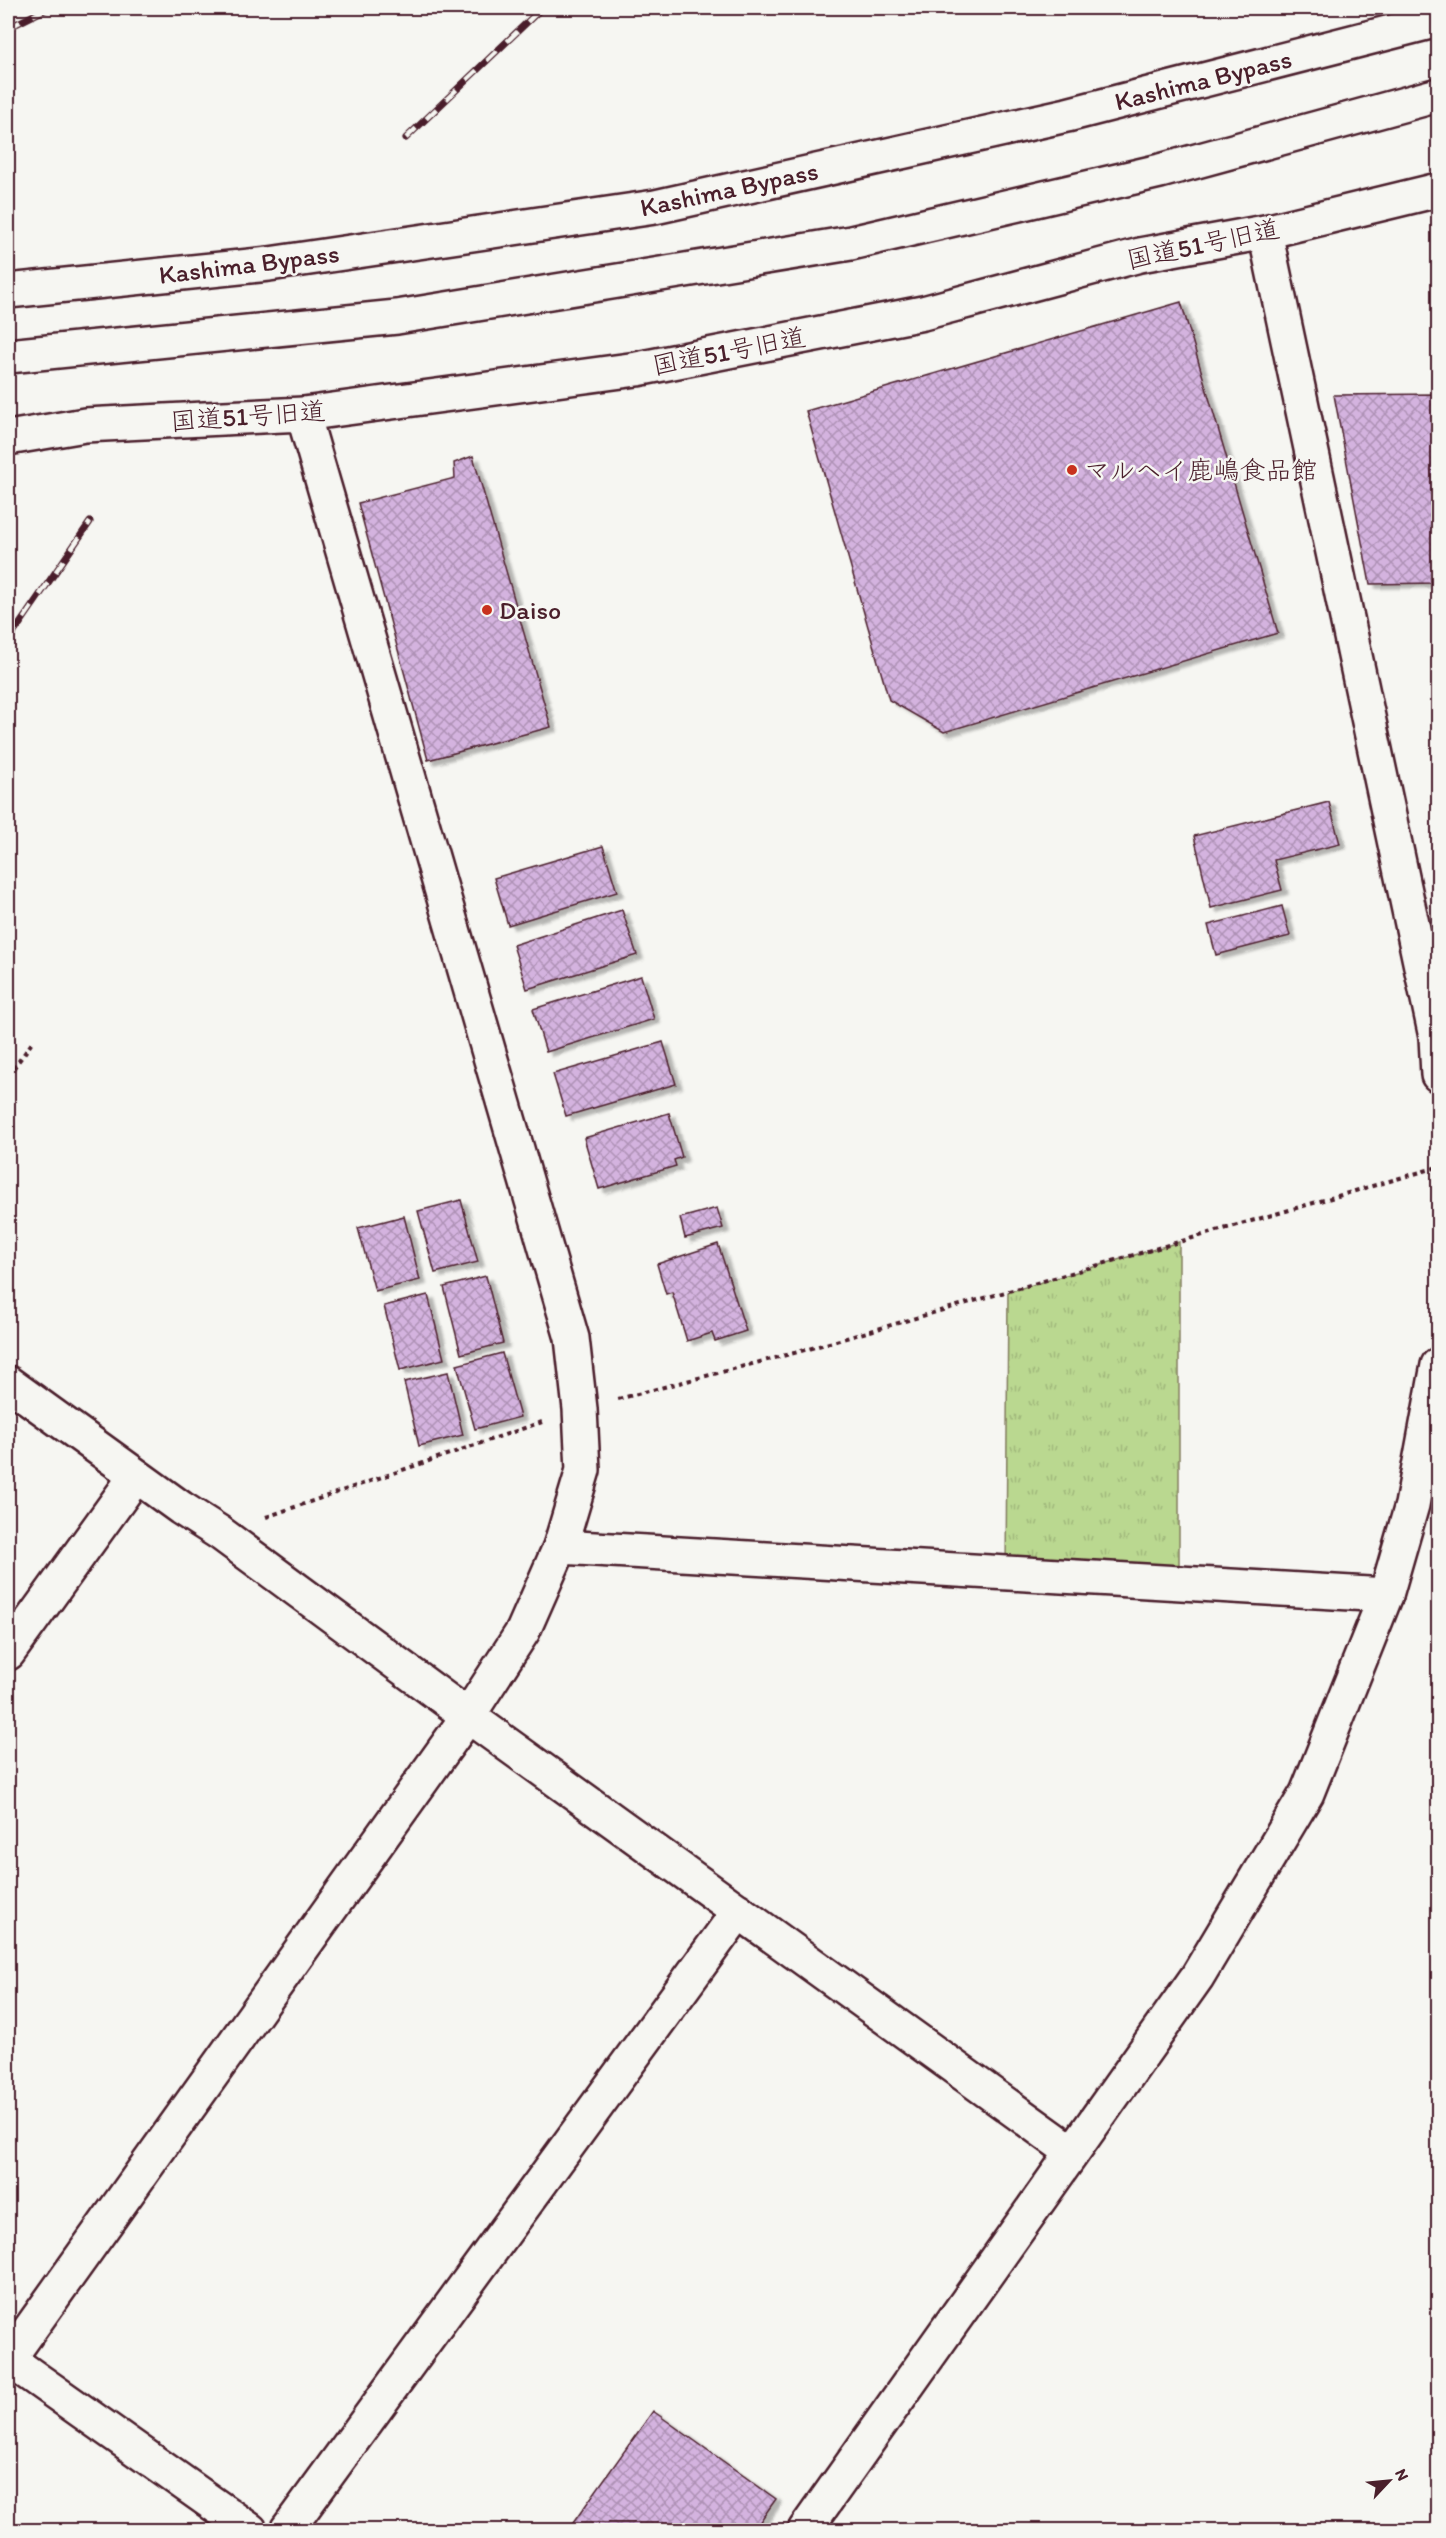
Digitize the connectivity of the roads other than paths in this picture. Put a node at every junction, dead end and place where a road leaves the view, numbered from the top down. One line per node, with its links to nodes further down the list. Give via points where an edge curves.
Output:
1 (1438, 20): 5 (main road, Kashima Bypass, via 1067,115 655,207 269,264)
2 (1438, 95): 6 (main road, via 1160,171 851,243 397,316)
3 (1438, 190): 4 (main road, 国道51号旧道)
4 (1264, 232): 7 (main road, 国道51号旧道, via 1140,255 923,313 637,369); 9 (main road, via 1436,1037)
5 (8, 291)
6 (8, 356)
7 (303, 414): 8 (main road, 国道51号旧道, via 85,425); 13 (main road, via 572,1338 583,1470)
8 (8, 438)
9 (1438, 1075)
10 (1438, 1365): 14 (main road, via 1412,1505)
11 (8, 1383): 12 (main road)
12 (136, 1476): 15 (main road); 16 (main road, via 220,1533)
13 (560, 1547): 14 (main road); 16 (main road, via 523,1631)
14 (1386, 1595): 18 (main road, via 1307,1793 1197,1977)
15 (8, 1653)
16 (468, 1716): 17 (main road); 19 (main road)
17 (739, 1911): 18 (main road); 21 (main road)
18 (1072, 2152): 22 (main road)
19 (8, 2359): 20 (main road)
20 (250, 2530)
21 (286, 2530)
22 (805, 2530)

